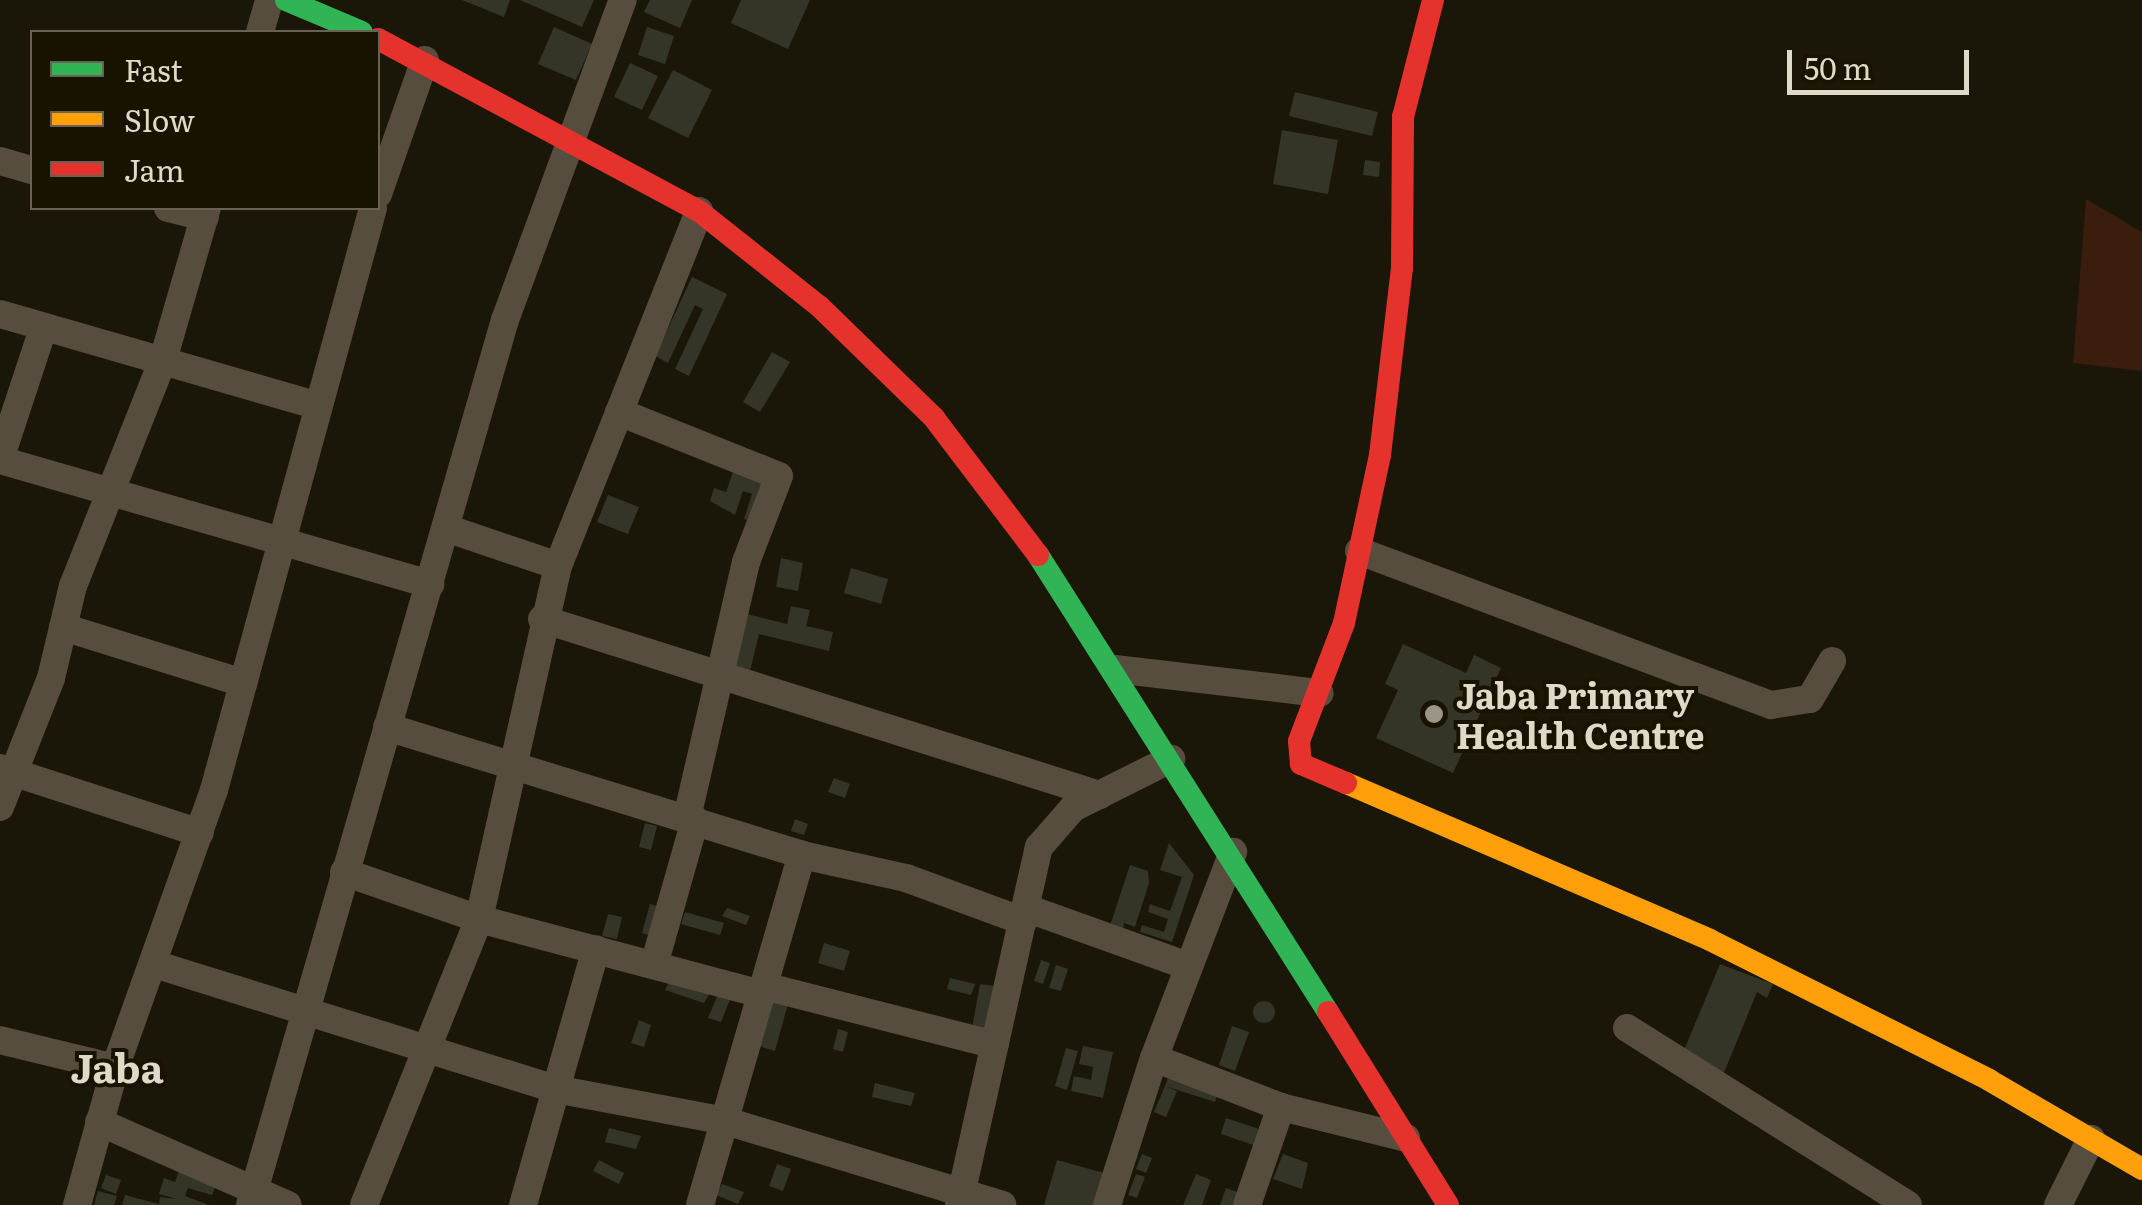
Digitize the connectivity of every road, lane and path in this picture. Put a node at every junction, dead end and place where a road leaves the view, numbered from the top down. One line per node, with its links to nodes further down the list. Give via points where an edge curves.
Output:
1 (269, 0): 5 (street)
2 (622, 0): 9 (street)
3 (1433, 0): 25 (street, via 1403,117 1402,268 1380,456)
4 (300, 3): 6 (street)
5 (261, 30)
6 (358, 30)
7 (380, 40): 8 (street)
8 (426, 60): 9 (street); 12 (street)
9 (570, 136): 14 (street); 23 (street, via 505,320)
10 (0, 161): 11 (street)
11 (30, 169)
12 (380, 188)
13 (372, 210): 19 (street)
14 (699, 211): 20 (street); 31 (street, via 819,306 934,418 1023,532)
15 (206, 212): 18 (street)
16 (0, 314): 17 (street)
17 (42, 328): 18 (street); 21 (street)
18 (163, 360): 19 (street); 22 (street)
19 (316, 405): 24 (street)
20 (619, 412): 26 (street); 32 (street, via 779,476 746,562)
21 (0, 459): 22 (street)
22 (111, 495): 24 (street); 29 (street)
23 (446, 528): 26 (street); 27 (street)
24 (279, 541): 27 (street); 33 (street)
25 (1360, 551): 30 (street, via 1771,705 1810,700); 34 (street)
26 (558, 566): 28 (street)
27 (430, 584): 35 (street)
28 (542, 619): 32 (street); 37 (street)
29 (62, 627): 33 (street); 38 (street, via 51,678)
30 (1832, 661)
31 (1115, 668): 34 (street); 36 (street)
32 (718, 678): 39 (street); 41 (street)
33 (243, 683): 42 (street)
34 (1320, 693): 65 (street, via 1299,741 1301,764 1320,776 1710,940 1990,1080)
35 (387, 726): 37 (street); 45 (street)
36 (1170, 759): 39 (street); 43 (street)
37 (510, 766): 41 (street); 47 (street)
38 (5, 770): 40 (street); 42 (street)
39 (1100, 795): 46 (street, via 1051,826)
40 (0, 807)
41 (691, 818): 44 (street); 50 (street)
42 (200, 833): 49 (street)
43 (1233, 852): 51 (street); 64 (street)
44 (802, 855): 46 (street); 52 (street)
45 (344, 872): 47 (street); 53 (street)
46 (1025, 914): 51 (street); 56 (street)
47 (478, 919): 48 (street); 57 (street)
48 (596, 949): 50 (street); 60 (street)
49 (154, 964): 53 (street); 59 (street)
50 (654, 965): 52 (street)
51 (1188, 966): 58 (street)
52 (762, 989): 56 (street); 62 (street)
53 (305, 1013): 57 (street); 68 (street)
54 (1628, 1028): 78 (street)
55 (0, 1040): 59 (street)
56 (995, 1045): 67 (street)
57 (429, 1052): 60 (street); 71 (street)
58 (1154, 1058): 61 (street); 75 (street)
59 (116, 1068): 63 (street)
60 (555, 1089): 62 (street); 72 (street)
61 (1281, 1107): 64 (street); 76 (street)
62 (726, 1120): 67 (street); 73 (street)
63 (99, 1122): 68 (street); 69 (street)
64 (1406, 1138): 77 (street)
65 (2091, 1139): 66 (street); 79 (street)
66 (2142, 1169)
67 (961, 1196): 74 (street)
68 (252, 1199): 70 (street)
69 (76, 1205)
70 (288, 1205)
71 (364, 1205)
72 (523, 1205)
73 (700, 1205)
74 (1003, 1205)
75 (1106, 1205)
76 (1247, 1205)
77 (1448, 1205)
78 (1908, 1205)
79 (2058, 1205)

